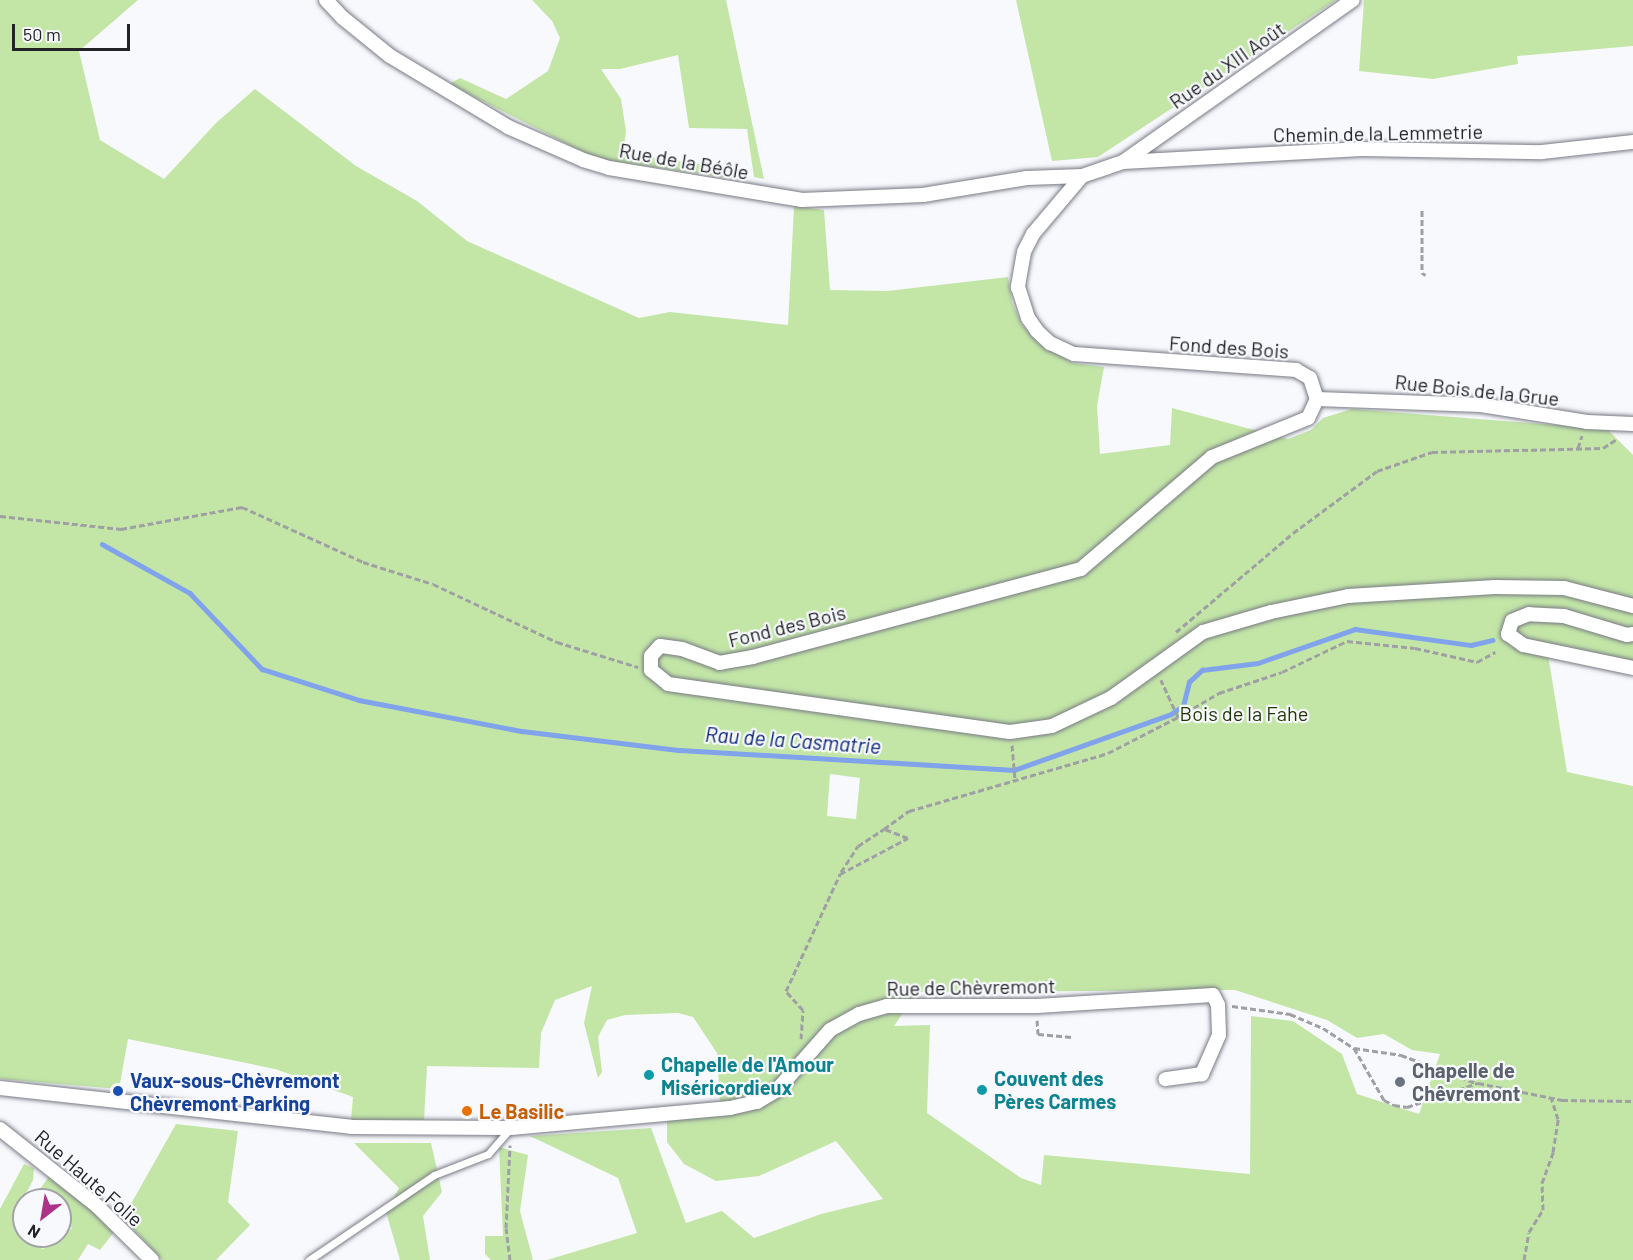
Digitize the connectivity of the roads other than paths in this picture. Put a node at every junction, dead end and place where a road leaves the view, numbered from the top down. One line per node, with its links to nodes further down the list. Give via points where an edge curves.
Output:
1 (326, 0): 5 (street, Rue de la Béôle, via 382,50 508,127 609,168 802,200 912,196 1027,178)
2 (1353, 0): 4 (street, Rue du XIII Août)
3 (1633, 142): 4 (street, Chemin de la Lemmetrie, via 1542,152 1362,148)
4 (1123, 162): 5 (street)
5 (1082, 176): 6 (street, Fond des Bois, via 1034,234 1019,272 1024,308 1050,343 1074,354 1107,359 1296,370 1310,378)
6 (1317, 399): 7 (street, Rue Bois de la Grue, via 1481,405); 8 (street, Fond des Bois, via 1308,418 1212,457 1081,570 720,663 660,646 651,656 651,670 668,684 679,686 1010,732 1053,726 1111,698 1203,632 1271,612 1348,596 1495,586 1564,588)
7 (1627, 424)
8 (1633, 606)
9 (1633, 634): 10 (street, via 1564,616 1528,614 1512,621 1508,634 1523,645)
10 (1633, 668)
11 (1165, 1079): 13 (street, Rue de Chèvremont, via 1202,1074 1219,1035 1218,1005 1212,995 1037,1006 886,1006 830,1030 777,1090 748,1104)
12 (0, 1088): 13 (street, Rue de Chèvremont, via 351,1127)
13 (510, 1128): 16 (lane, via 488,1154 434,1175)
14 (0, 1129): 15 (street, Rue Haute Folie, via 97,1206)
15 (152, 1260)
16 (309, 1260)

